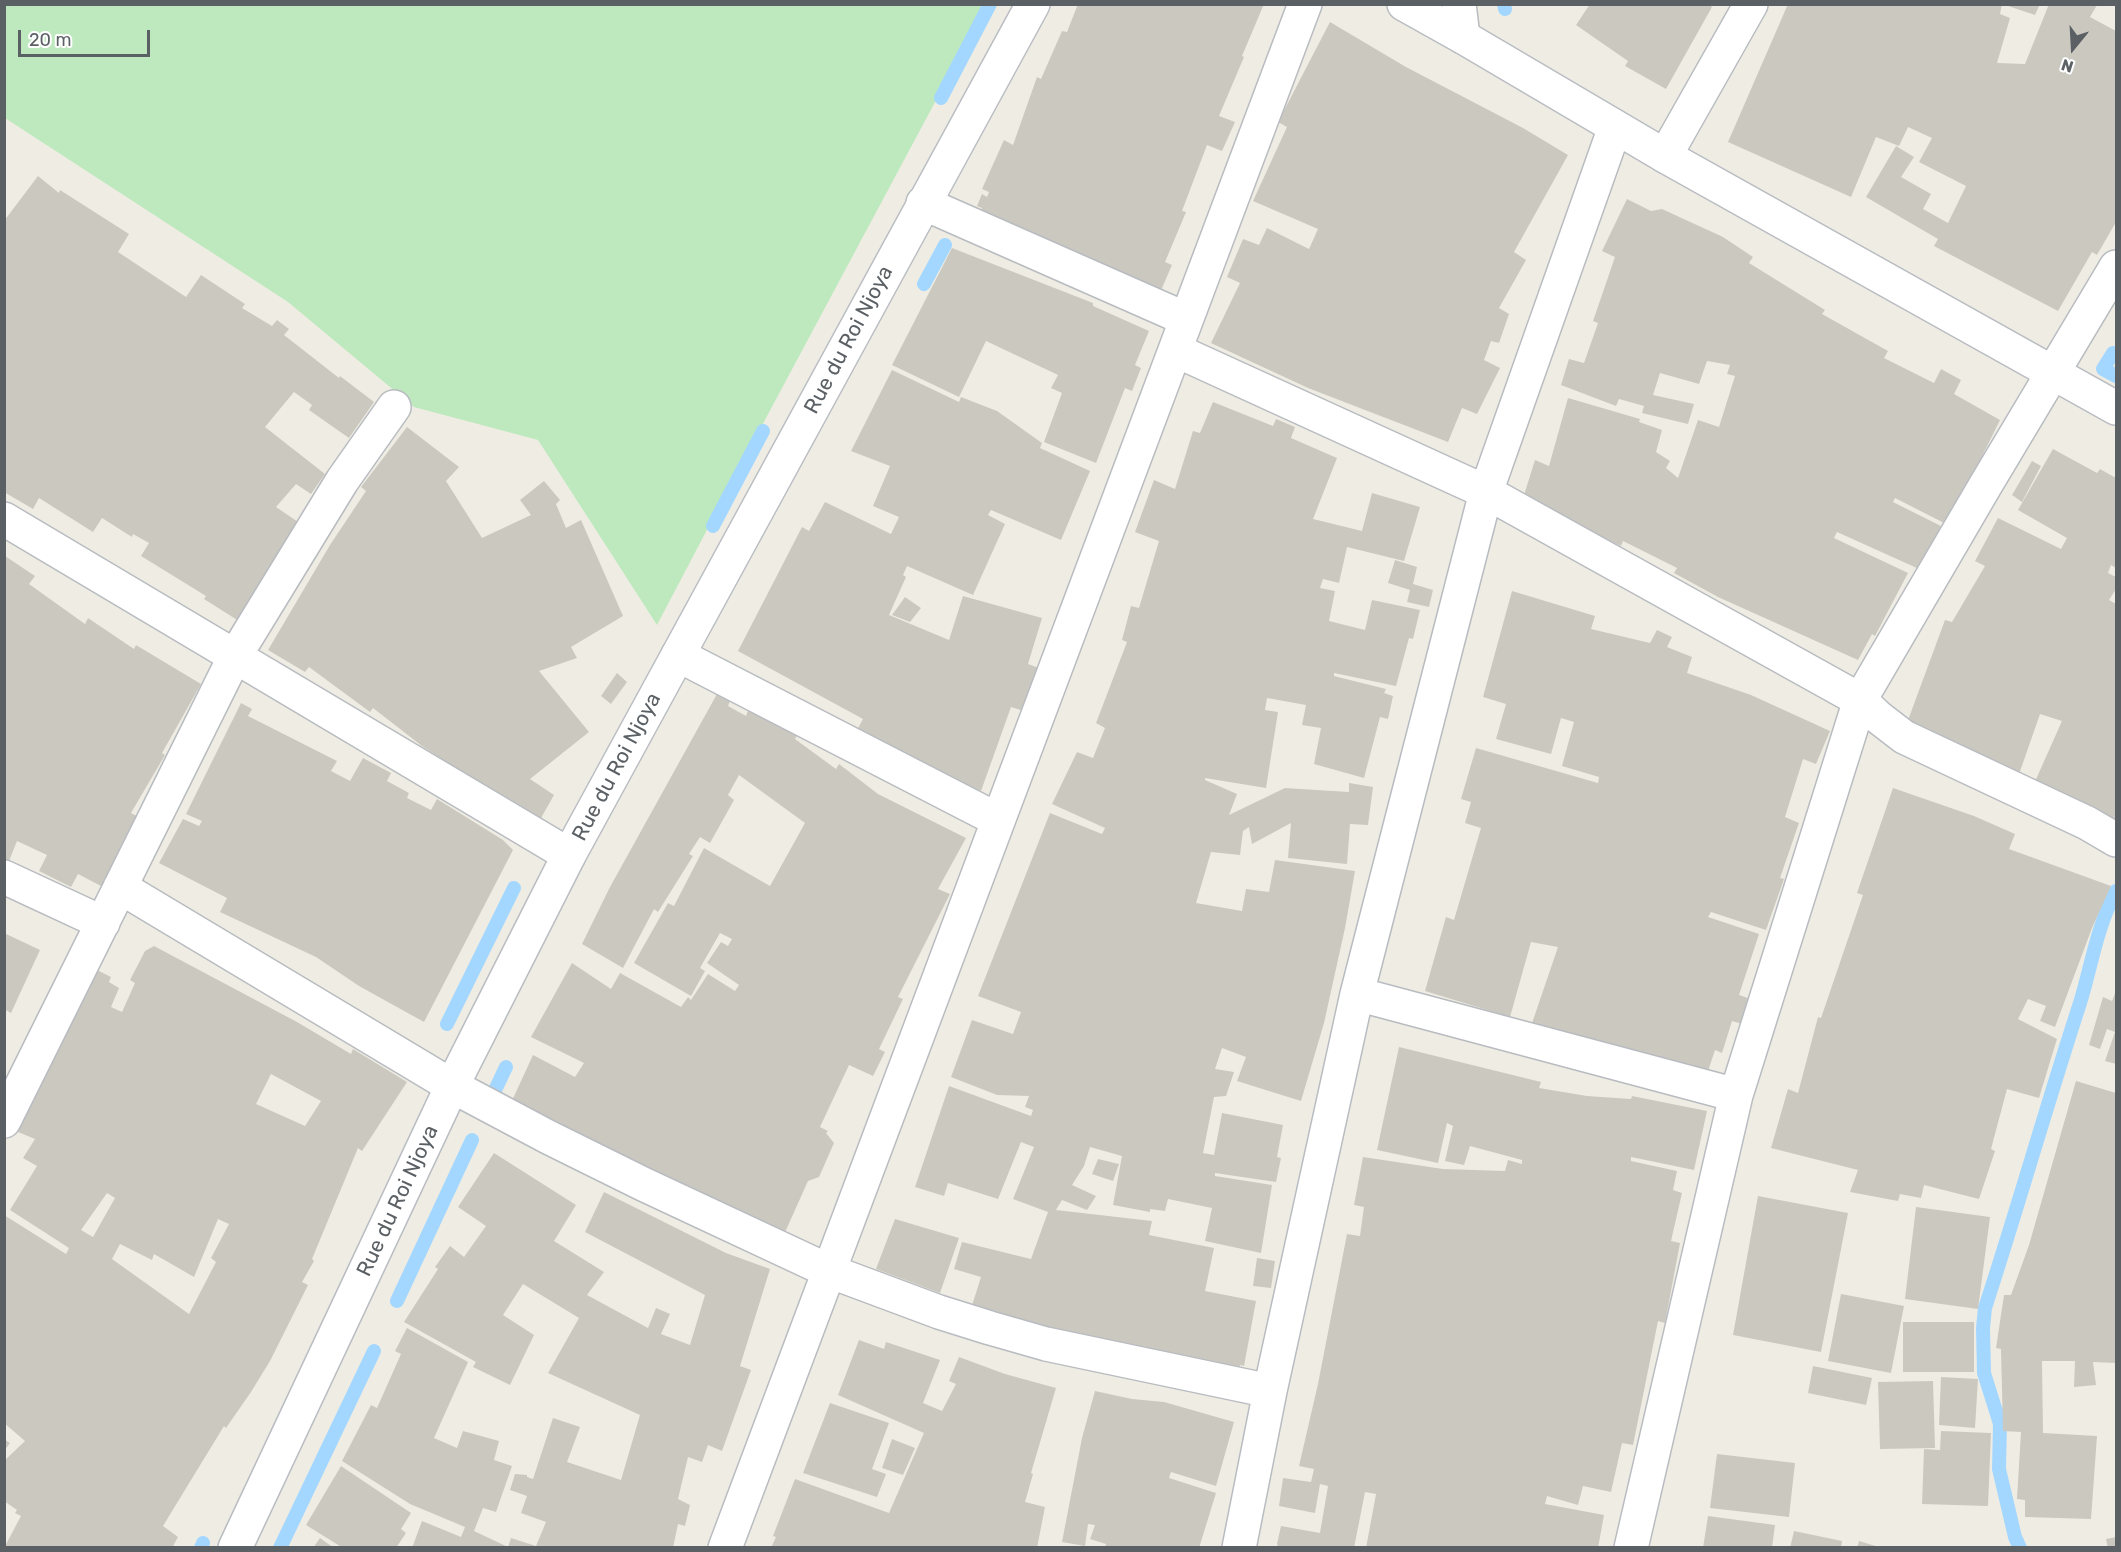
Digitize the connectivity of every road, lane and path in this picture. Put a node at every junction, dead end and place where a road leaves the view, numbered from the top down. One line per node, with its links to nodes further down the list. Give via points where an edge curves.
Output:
1 (1033, 4): 9 (street, Rue du Roi Njoya)
2 (1305, 4): 11 (street)
3 (1404, 4): 6 (street)
4 (1459, 4): 6 (street)
5 (1751, 4): 8 (street)
6 (1463, 37): 7 (street)
7 (1615, 127): 8 (street); 16 (street)
8 (1665, 156): 13 (street)
9 (923, 203): 11 (street); 18 (street, Rue du Roi Njoya)
10 (2116, 267): 13 (street)
11 (1186, 319): 12 (street)
12 (1175, 350): 16 (street); 21 (street)
13 (2055, 373): 15 (street); 20 (street)
14 (394, 407): 19 (street, via 342,481)
15 (2116, 408)
16 (1486, 492): 20 (street); 27 (street)
17 (4, 519): 19 (street)
18 (678, 655): 21 (street); 23 (street, Rue du Roi Njoya)
19 (235, 656): 23 (street); 25 (street)
20 (1860, 700): 22 (street, via 1904,737); 29 (street)
21 (998, 820): 31 (street)
22 (2116, 840)
23 (569, 855): 28 (street, Rue du Roi Njoya)
24 (4, 877): 26 (street)
25 (120, 887): 26 (street); 28 (street)
26 (103, 923): 30 (street)
27 (1357, 994): 29 (street); 32 (street)
28 (452, 1086): 31 (street, via 622,1173); 33 (street, Rue du Roi Njoya)
29 (1736, 1095): 36 (street)
30 (4, 1121)
31 (829, 1271): 32 (street, via 939,1312 1046,1344); 34 (street)
32 (1270, 1391): 35 (street)
33 (235, 1548)
34 (725, 1548)
35 (1239, 1548)
36 (1631, 1548)

